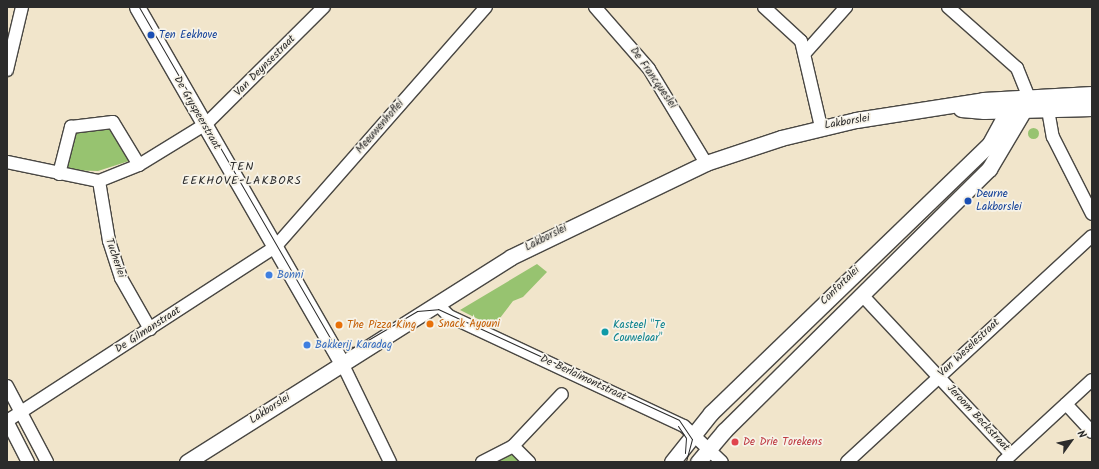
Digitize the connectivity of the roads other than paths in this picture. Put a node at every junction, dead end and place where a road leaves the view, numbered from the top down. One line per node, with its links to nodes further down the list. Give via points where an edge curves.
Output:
1 (22, 7): 10 (street)
2 (137, 7): 17 (street, De Gryspeerstraat)
3 (324, 7): 17 (street, Van Deynsestraat)
4 (486, 7): 26 (street, Meeuwenhoflei)
5 (595, 7): 19 (street, De Francqueslei, via 649,69)
6 (764, 7): 9 (street, via 801,41)
7 (846, 7): 9 (street)
8 (948, 7): 12 (street, via 1017,68)
9 (805, 53): 16 (street, via 806,72)
10 (7, 70)
11 (1092, 94): 12 (street, Lakborslei)
12 (1027, 104): 13 (street, Lakborslei); 15 (street, Lakborslei); 18 (street, Confortalei)
13 (1010, 105): 16 (street, Lakborslei, via 945,106); 18 (street, Confortalei)
14 (1092, 108): 15 (street, Lakborslei)
15 (1048, 110): 24 (street, via 1053,137)
16 (820, 124): 19 (street, Lakborslei)
17 (204, 125): 21 (street, Van Deynsestraat); 26 (street, De Gryspeerstraat)
18 (991, 152): 27 (street, Confortalei, via 989,169); 39 (street, Confortalei, via 847,278)
19 (704, 159): 28 (street, Lakborslei, via 555,234)
20 (7, 162): 22 (street)
21 (139, 165): 22 (street, via 113,122 71,127); 23 (street, Van Deynsestraat)
22 (58, 174): 23 (street)
23 (99, 181): 29 (street, Tucherlei, via 108,241 122,278)
24 (1092, 214)
25 (1092, 236): 31 (street, Van Weselestraat)
26 (274, 247): 29 (street, De Gilmanstraat); 30 (street, De Gryspeerstraat)
27 (862, 295): 31 (street, Jeroom Beckstraat); 41 (street, Confortalei)
28 (437, 304): 30 (street, Lakborslei); 39 (street, De Berlaimontstraat, via 449,316 644,406)
29 (150, 329): 36 (street, De Gilmanstraat)
30 (342, 363): 45 (street, Lakborslei); 46 (street)
31 (938, 376): 42 (street, Jeroom Beckstraat); 52 (street, Van Weselestraat)
32 (1092, 380): 35 (street)
33 (7, 386): 36 (street)
34 (562, 394): 40 (street)
35 (1066, 404): 38 (street); 42 (street)
36 (20, 412): 37 (street, De Gilmanstraat); 44 (street)
37 (7, 421): 43 (street)
38 (1092, 432)
39 (692, 433): 41 (street, De Berlaimontstraat); 49 (street, Confortalei)
40 (513, 446): 47 (street); 48 (street)
41 (709, 448): 50 (street, Confortalei); 51 (street, De Berlaimontstraat)
42 (1007, 458)
43 (28, 462)
44 (47, 462)
45 (187, 462)
46 (390, 462)
47 (482, 462)
48 (529, 462)
49 (672, 462)
50 (698, 462)
51 (722, 462)
52 (847, 462)

